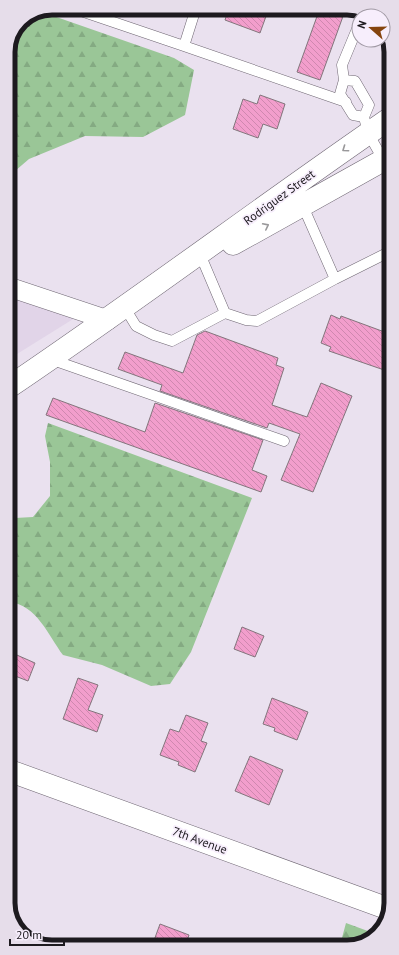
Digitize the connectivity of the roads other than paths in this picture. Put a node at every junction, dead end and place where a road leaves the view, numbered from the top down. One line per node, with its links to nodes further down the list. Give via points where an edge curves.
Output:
1 (93, 15): 4 (lane)
2 (194, 15): 4 (lane)
3 (351, 43): 5 (lane, via 342,65)
4 (184, 46): 6 (lane)
5 (344, 80): 6 (lane, via 340,94); 8 (lane, via 355,82 369,105)
6 (346, 102): 8 (lane, via 353,115)
7 (384, 120): 8 (main road, Rodriguez Street)
8 (366, 125): 9 (lane); 11 (main road, Rodriguez Street, one-way to 11)
9 (384, 154)
10 (384, 161): 12 (main road, Rodriguez Street)
11 (293, 186): 12 (lane); 14 (main road, Rodriguez Street)
12 (303, 206): 14 (main road, Rodriguez Street, one-way to 12); 15 (lane)
13 (384, 254): 15 (lane)
14 (202, 257): 17 (lane); 18 (main road, Rodriguez Street)
15 (335, 279): 17 (lane, via 257,321)
16 (15, 289): 18 (street)
17 (225, 313): 18 (lane, via 172,341 154,336)
18 (116, 314): 19 (main road, Rodriguez Street)
19 (50, 359): 20 (main road, Rodriguez Street); 21 (lane)
20 (15, 383)
21 (284, 441)
22 (15, 773): 23 (main road, 7th Avenue)
23 (383, 907)

